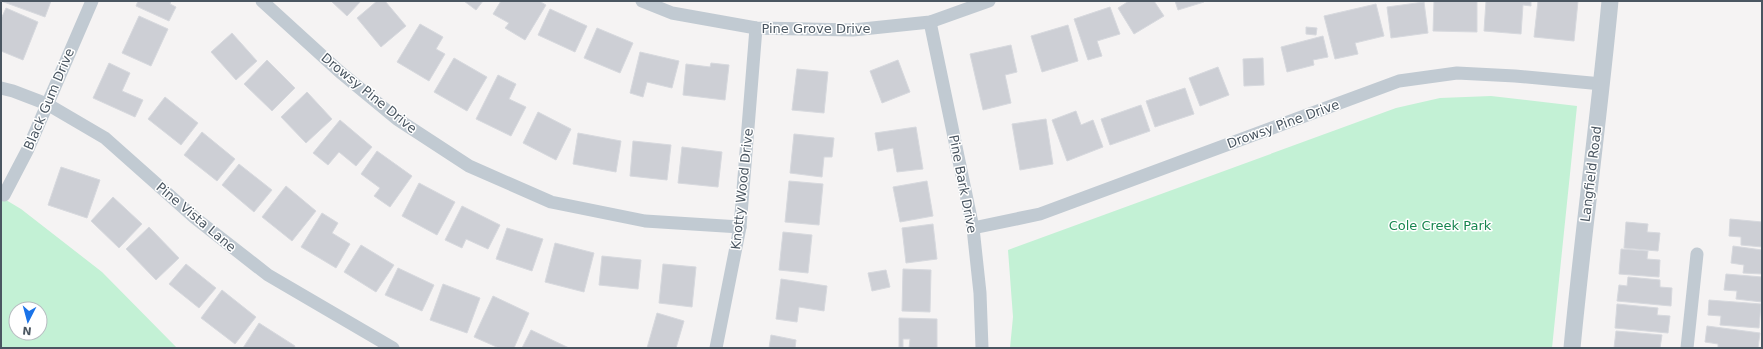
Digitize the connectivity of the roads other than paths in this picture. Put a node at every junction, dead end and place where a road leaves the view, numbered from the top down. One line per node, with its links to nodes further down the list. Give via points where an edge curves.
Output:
1 (92, 1): 10 (street, Black Gum Drive)
2 (262, 1): 12 (street, Drowsy Pine Drive, via 340,72 397,118 469,166 551,202 645,221)
3 (642, 1): 7 (street, Pine Grove Drive, via 672,13)
4 (989, 1): 6 (street, Pine Grove Drive)
5 (1610, 1): 8 (street, Langfield Road)
6 (930, 22): 7 (street, Pine Grove Drive, via 853,30); 13 (street, Pine Bark Drive)
7 (756, 28): 12 (street, Knotty Wood Drive)
8 (1602, 84): 13 (street, Drowsy Pine Drive, via 1457,73 1399,81 1040,214); 18 (street, Langfield Road, via 1582,241)
9 (1, 88): 10 (street, Pine Vista Lane)
10 (47, 104): 11 (street, Black Gum Drive, via 28,149); 15 (street, Pine Vista Lane, via 105,138 194,218 268,275)
11 (4, 195)
12 (740, 227): 16 (street, Knotty Wood Drive)
13 (973, 228): 17 (street, Pine Bark Drive, via 980,293)
14 (1697, 254): 19 (street)
15 (393, 348)
16 (716, 348)
17 (982, 348)
18 (1572, 348)
19 (1687, 348)

